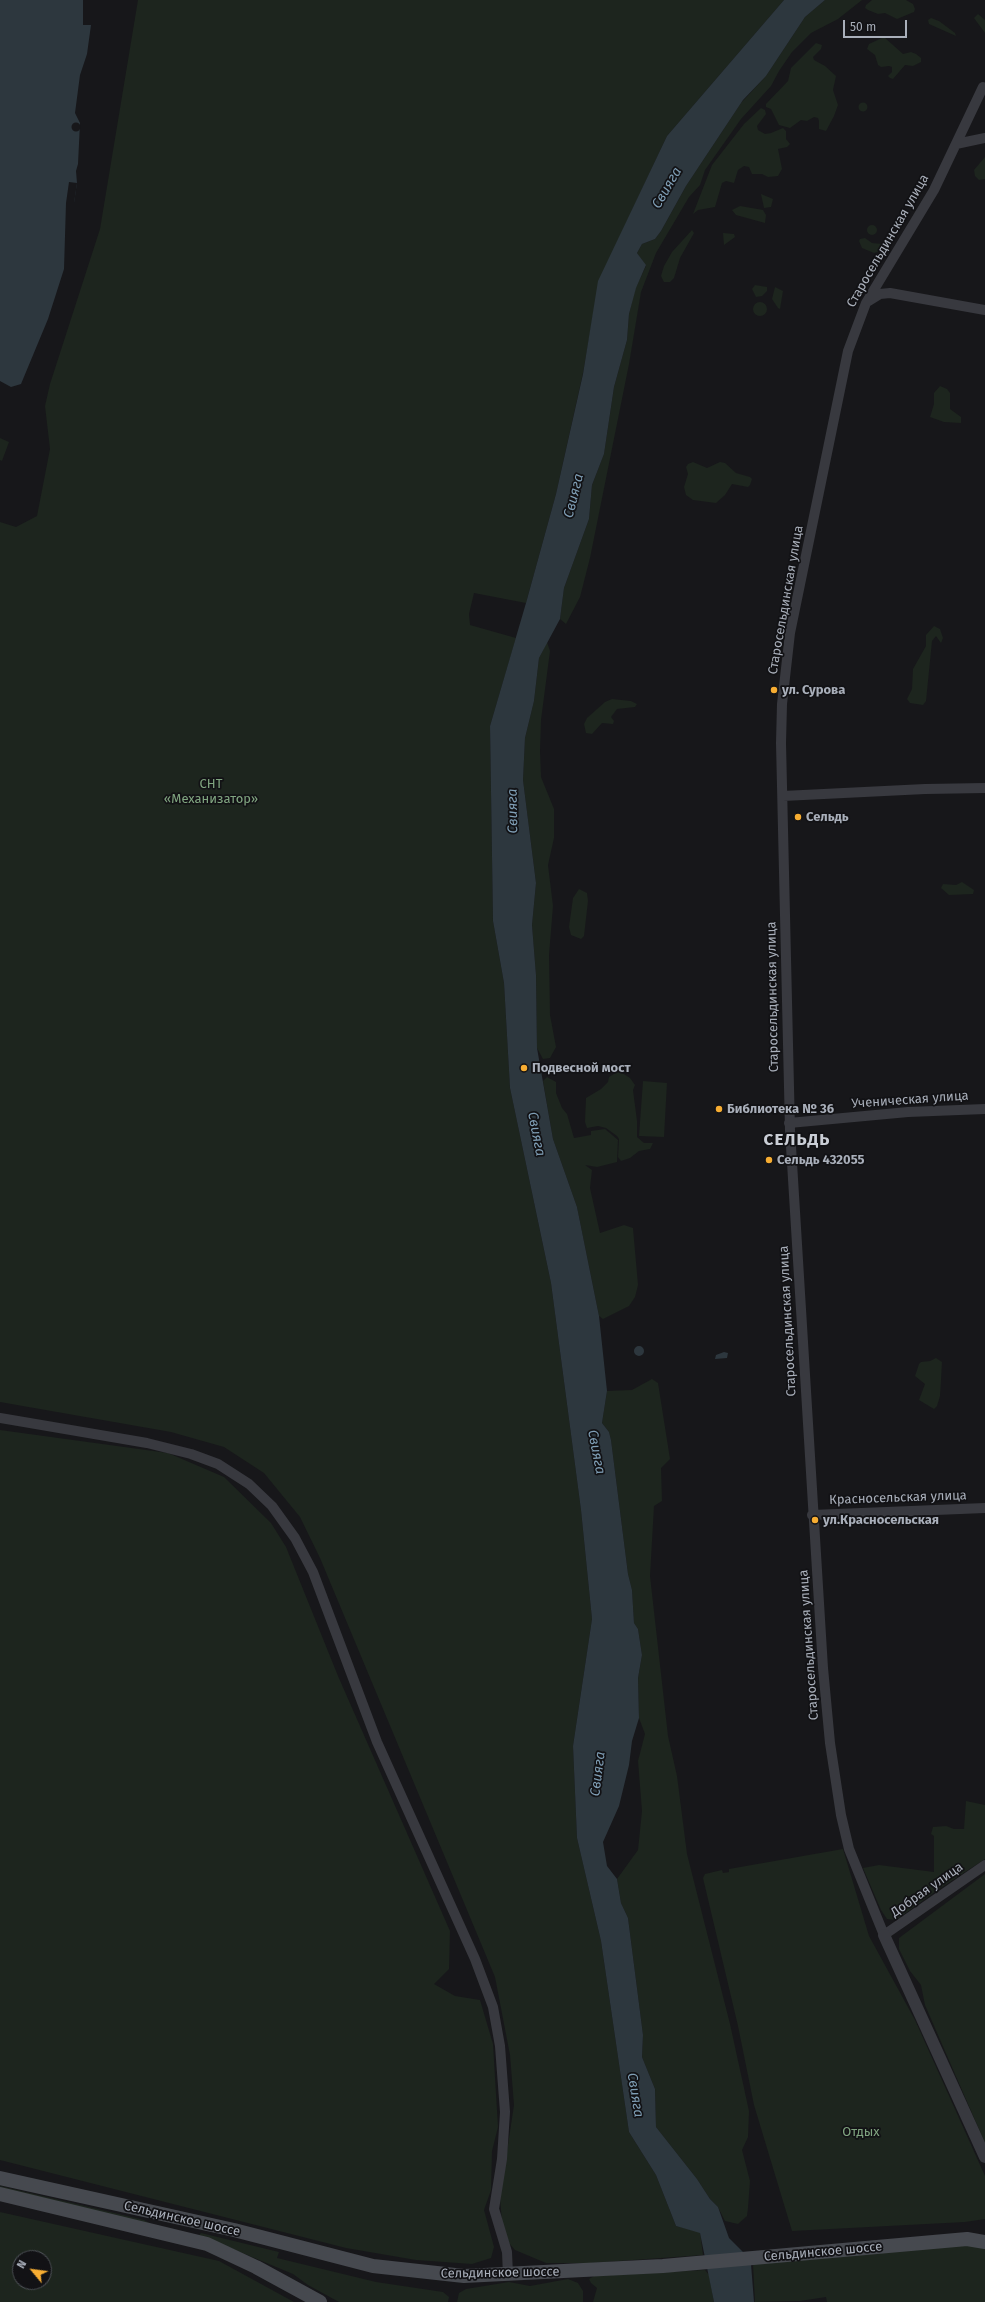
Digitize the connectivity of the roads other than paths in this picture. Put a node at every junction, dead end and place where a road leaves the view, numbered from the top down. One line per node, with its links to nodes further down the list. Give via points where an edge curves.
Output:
1 (983, 88): 3 (street, Старосельдинская улица)
2 (985, 138): 3 (street)
3 (956, 144): 4 (street, Старосельдинская улица, via 934,190)
4 (866, 303): 5 (street, via 880,294 894,293); 7 (street, Старосельдинская улица, via 848,351 790,633 782,704)
5 (985, 310)
6 (985, 788): 7 (street)
7 (783, 796): 9 (street, Старосельдинская улица)
8 (985, 1108): 9 (street, Ученическая улица)
9 (790, 1123): 12 (street, Старосельдинская улица)
10 (0, 1418): 21 (street, via 147,1443 218,1464 255,1490 272,1506 295,1538 313,1572 377,1742 475,1959 493,2007 500,2046 505,2112 502,2159 494,2209 508,2252)
11 (985, 1508): 12 (street, Красносельская улица)
12 (812, 1515): 14 (street, Старосельдинская улица, via 830,1743 841,1815 854,1864)
13 (985, 1865): 14 (street, Добрая улица)
14 (884, 1935): 15 (street)
15 (985, 2157)
16 (0, 2178): 18 (main road, Сельдинское шоссе)
17 (0, 2194): 20 (main road, Сельдинское шоссе)
18 (129, 2206): 20 (main road); 21 (main road, Сельдинское шоссе, via 373,2266 464,2276)
19 (985, 2242): 21 (main road, Сельдинское шоссе, via 967,2239 804,2255)
20 (207, 2244): 22 (main road, Сельдинское шоссе)
21 (508, 2275)
22 (320, 2302)

